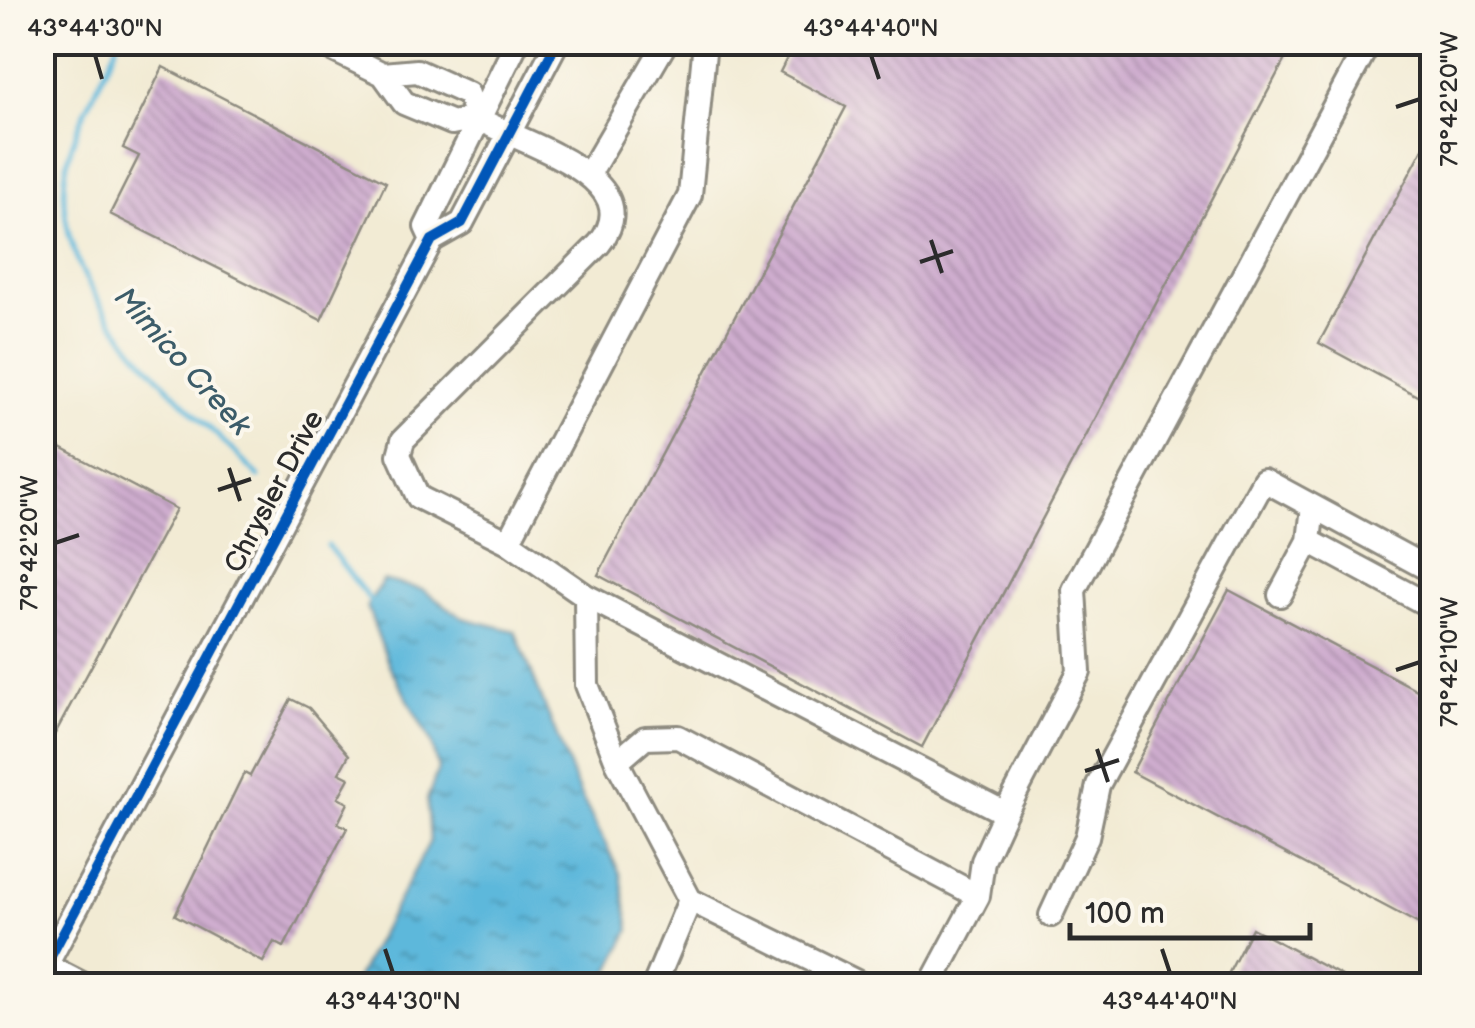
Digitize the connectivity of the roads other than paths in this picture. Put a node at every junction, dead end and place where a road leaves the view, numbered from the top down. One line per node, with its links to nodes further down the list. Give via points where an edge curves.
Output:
1 (318, 42): 7 (street)
2 (517, 42): 8 (street, Chrysler Drive)
3 (557, 42): 9 (street, Chrysler Drive)
4 (666, 42): 10 (street)
5 (705, 42): 14 (street, via 690,195)
6 (1369, 42): 20 (street, via 1074,590 1079,672)
7 (383, 74): 8 (street, via 404,103 452,123); 8 (street, via 417,71 468,94)
8 (477, 118): 9 (street); 11 (street, Chrysler Drive, via 426,227)
9 (506, 135): 10 (street); 11 (street, Chrysler Drive, via 462,223)
10 (589, 174): 14 (street, via 610,197 606,235 403,440 399,456 418,497)
11 (432, 240): 24 (street, Chrysler Drive)
12 (1314, 507): 13 (street); 15 (street); 23 (street, via 1264,480 1098,785 1087,837)
13 (1309, 541): 16 (street); 18 (street)
14 (508, 542): 17 (street)
15 (1432, 572)
16 (1280, 595)
17 (586, 596): 19 (street, via 588,685); 20 (street)
18 (1432, 607)
19 (617, 762): 21 (street, via 644,738 678,737); 22 (street)
20 (1005, 813): 21 (street, via 983,862)
21 (978, 896): 28 (street)
22 (690, 900): 26 (street); 27 (street)
23 (1050, 915)
24 (44, 970): 25 (street)
25 (86, 986)
26 (654, 986)
27 (865, 986)
28 (930, 986)

